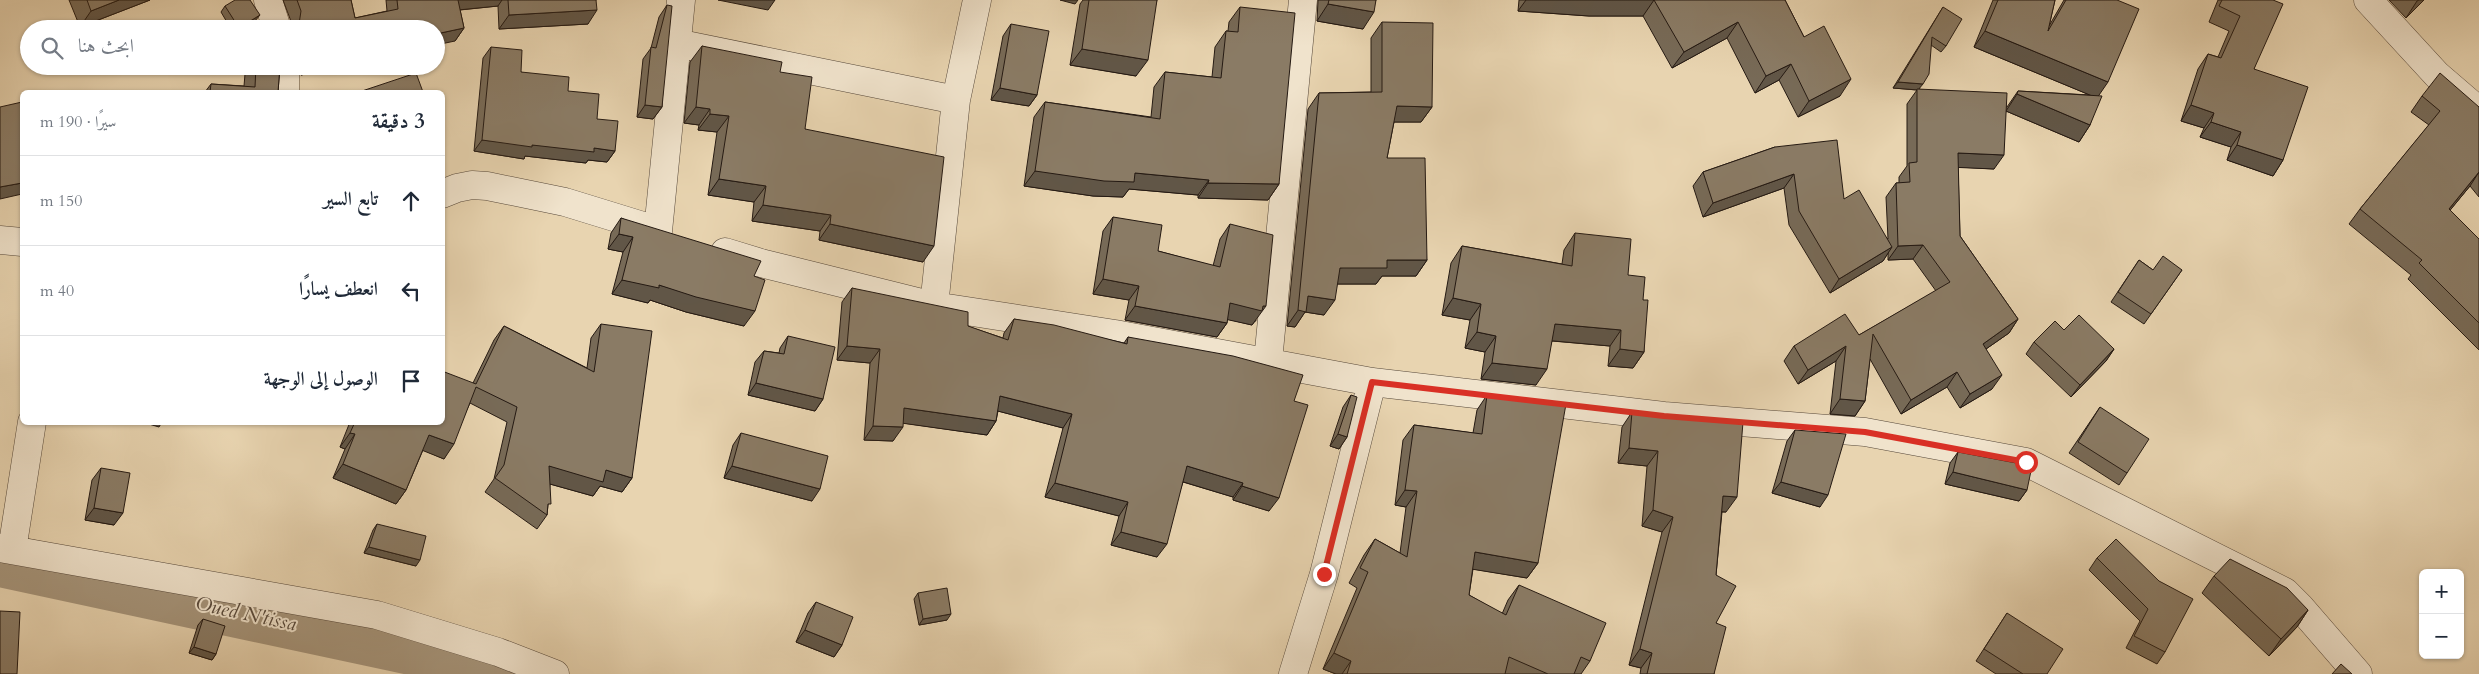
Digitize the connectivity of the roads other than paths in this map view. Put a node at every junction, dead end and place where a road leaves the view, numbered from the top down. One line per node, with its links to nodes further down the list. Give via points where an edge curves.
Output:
1 (268, 0): 6 (street)
2 (681, 0): 7 (street)
3 (977, 0): 10 (street)
4 (1303, 0): 17 (street)
5 (2368, 0): 11 (street, via 2437,75)
6 (274, 20)
7 (676, 43): 10 (street); 13 (street)
8 (285, 75): 9 (street)
9 (285, 90)
10 (956, 100): 16 (street)
11 (2479, 111)
12 (445, 193): 13 (street, via 472,185 488,186 565,202)
13 (658, 231): 16 (street, via 761,263)
14 (0, 240): 15 (street)
15 (20, 242)
16 (934, 306): 17 (street)
17 (1268, 361): 18 (street)
18 (1372, 382): 22 (street, via 1324,574); 23 (street, via 1664,416 1865,432 2026,462 2285,592)
19 (31, 425): 20 (street)
20 (6, 549): 21 (street, via 377,615 498,652)
21 (555, 674)
22 (1293, 674)
23 (2358, 674)

